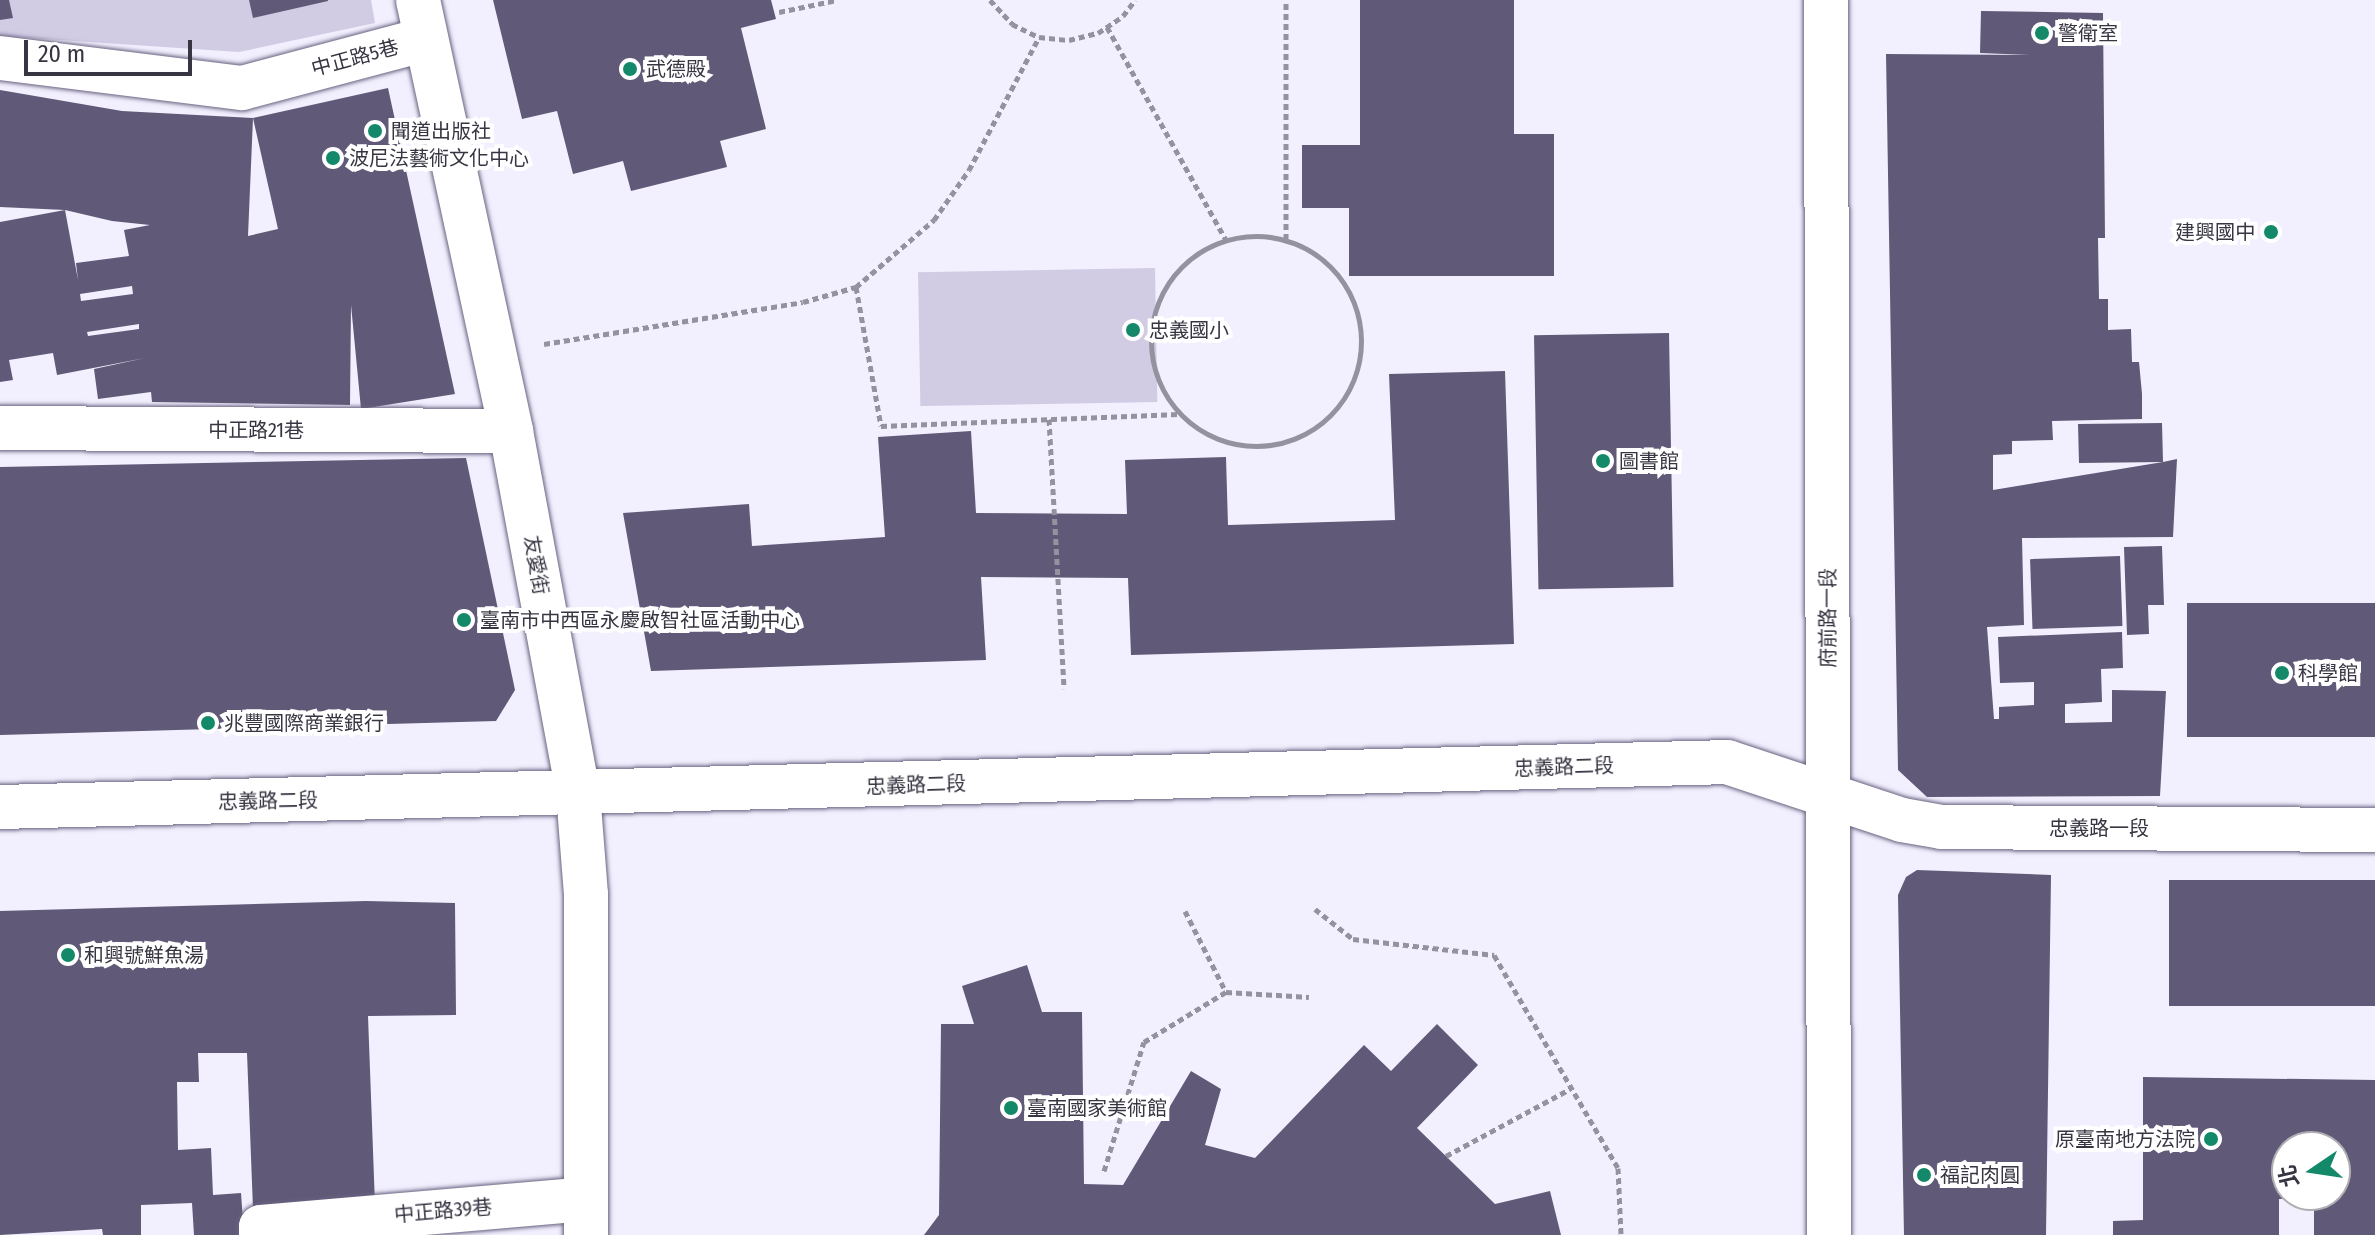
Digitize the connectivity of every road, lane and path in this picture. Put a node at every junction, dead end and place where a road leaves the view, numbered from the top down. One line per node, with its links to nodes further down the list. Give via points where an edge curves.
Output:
1 (837, 0): 6 (path)
2 (990, 0): 9 (path, via 1012,24)
3 (1135, 0): 8 (path)
4 (1286, 0): 11 (path)
5 (1826, 0): 20 (street, 府前路一段)
6 (779, 12)
7 (422, 20): 10 (street, 中正路5巷, via 242,88); 18 (street, 友愛街)
8 (1107, 27): 9 (path, via 1069,40); 12 (path)
9 (1039, 37): 13 (path, via 969,170 934,220)
10 (0, 58)
11 (1286, 239): 12 (path, via 1252,235); 15 (path, via 1325,262 1341,278 1357,310 1363,345 1355,380 1337,411 1310,433 1276,446 1242,447 1207,435)
12 (1226, 240): 15 (path, via 1189,259 1166,284 1153,316 1151,351 1160,385)
13 (856, 287): 14 (path, via 803,302); 16 (path, via 881,426)
14 (539, 345)
15 (1180, 414): 16 (path)
16 (1049, 419): 19 (path)
17 (0, 428): 18 (street, 中正路21巷)
18 (511, 431): 21 (street, 友愛街)
19 (1064, 689)
20 (1828, 792): 21 (street, 忠義路二段, via 1727,762); 23 (street, 忠義路一段, via 1902,820 1941,827); 34 (street, 府前路一段)
21 (578, 793): 22 (street, 忠義路二段); 31 (street, 友愛街, via 586,894)
22 (0, 807)
23 (2375, 830)
24 (1315, 909): 28 (path, via 1353,939 1494,955)
25 (1185, 911): 26 (path)
26 (1226, 992): 27 (path); 30 (path, via 1144,1042)
27 (1309, 997)
28 (1570, 1089): 29 (path); 33 (path, via 1618,1168)
29 (1446, 1156)
30 (1104, 1171)
31 (586, 1217): 32 (street, 中正路39巷, via 261,1227)
32 (261, 1235)
33 (1621, 1235)
34 (1829, 1235)

